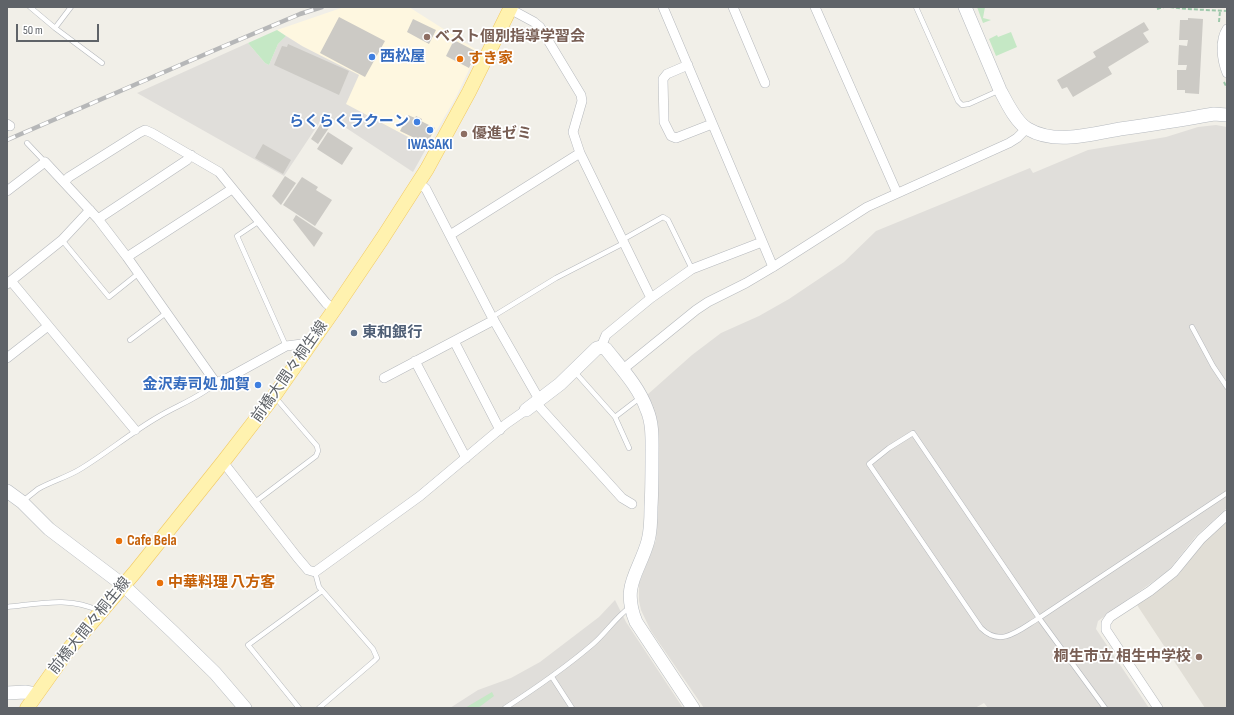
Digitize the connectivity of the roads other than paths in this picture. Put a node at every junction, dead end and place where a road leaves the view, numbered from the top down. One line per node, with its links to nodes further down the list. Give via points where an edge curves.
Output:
1 (30, 7): 9 (lane)
2 (71, 7): 9 (lane)
3 (663, 7): 12 (street)
4 (733, 7): 14 (street)
5 (815, 7): 27 (street)
6 (916, 7): 15 (lane, via 962,105 970,104)
7 (965, 7): 15 (street)
8 (510, 8): 20 (street, via 540,27 581,95 582,101 573,132); 24 (main road, 前橋大間々桐生線, via 470,92)
9 (55, 28): 11 (lane)
10 (1227, 29): 13 (street, via 1223,35 1223,65)
11 (102, 63)
12 (688, 65): 17 (street); 17 (street, via 667,74 663,79 664,122 671,136 676,138)
13 (1227, 73)
14 (765, 83)
15 (1000, 90): 18 (street)
16 (1227, 115): 18 (street, via 1214,114 1071,136 1044,136)
17 (712, 124): 34 (street)
18 (1026, 128): 27 (street, via 1009,143)
19 (27, 143): 22 (lane)
20 (580, 153): 31 (street); 33 (street)
21 (191, 155): 23 (street, via 145,130); 25 (street, via 219,172); 29 (street)
22 (45, 162): 23 (street); 26 (street)
23 (64, 182): 28 (street)
24 (418, 183): 31 (street, via 426,189); 41 (main road, 前橋大間々桐生線)
25 (232, 189): 30 (street); 35 (street)
26 (7, 191)
27 (898, 193): 36 (street, via 867,207)
28 (90, 210): 29 (street); 32 (street)
29 (98, 219): 35 (street)
30 (258, 222): 41 (street); 48 (lane, via 237,236)
31 (450, 235): 43 (street)
32 (62, 240): 38 (lane, via 109,297); 39 (street)
33 (623, 242): 37 (lane, via 663,217 668,220); 40 (street); 43 (lane, via 556,278)
34 (762, 242): 36 (street); 37 (street)
35 (127, 258): 38 (street)
36 (773, 267): 53 (street, via 696,310)
37 (692, 269): 40 (street)
38 (139, 273): 42 (street)
39 (9, 283): 44 (street)
40 (651, 298): 50 (street, via 606,335)
41 (334, 310): 49 (main road, 前橋大間々桐生線)
42 (166, 313): 46 (lane); 56 (street)
43 (493, 318): 47 (street); 60 (street, via 536,394)
44 (48, 326): 51 (street); 62 (street)
45 (1192, 327): 57 (lane)
46 (130, 340)
47 (454, 341): 52 (street); 63 (street)
48 (286, 346): 49 (street, via 302,344); 56 (street)
49 (308, 347): 58 (main road, 前橋大間々桐生線)
50 (601, 347): 53 (street, via 606,349); 54 (street, via 596,348)
51 (7, 358)
52 (415, 361): 55 (street); 65 (street)
53 (622, 370): 59 (street)
54 (573, 371): 60 (street); 61 (lane)
55 (384, 378)
56 (216, 383): 62 (lane, via 209,390)
57 (1227, 387)
58 (274, 396): 66 (main road, 前橋大間々桐生線); 70 (lane, via 317,446 318,451 316,456)
59 (641, 397): 61 (lane); 76 (street, via 651,422 652,488 650,534 632,580)
60 (534, 404): 63 (street); 71 (street, via 622,498)
61 (615, 417): 64 (lane)
62 (135, 430): 69 (lane, via 81,469 38,490)
63 (500, 430): 65 (street)
64 (629, 448)
65 (466, 458): 73 (street, via 420,496)
66 (224, 462): 70 (street); 74 (main road, 前橋大間々桐生線)
67 (7, 491): 69 (street)
68 (1227, 493): 79 (lane)
69 (22, 502): 74 (street, via 49,529)
70 (255, 502): 73 (street, via 308,570)
71 (632, 504)
72 (1227, 516): 91 (street, via 1201,539 1174,572 1110,617 1106,623 1106,630)
73 (315, 572): 75 (lane)
74 (123, 585): 78 (main road, 前橋大間々桐生線); 84 (street, via 214,673)
75 (322, 590): 85 (lane, via 248,645); 86 (lane, via 373,650 376,658)
76 (632, 606): 80 (lane, via 575,660); 89 (street, via 636,622)
77 (7, 607): 78 (lane, via 65,602 86,605)
78 (100, 611): 82 (main road, 前橋大間々桐生線)
79 (1039, 618): 79 (lane, via 913,433 869,464 987,634 1003,638); 90 (lane)
80 (552, 677): 87 (lane); 88 (lane)
81 (7, 693): 82 (street)
82 (36, 694): 83 (main road, 前橋大間々桐生線)
83 (27, 708)
84 (245, 708)
85 (299, 708)
86 (319, 708)
87 (505, 708)
88 (572, 708)
89 (693, 708)
90 (1105, 708)
91 (1158, 708)

